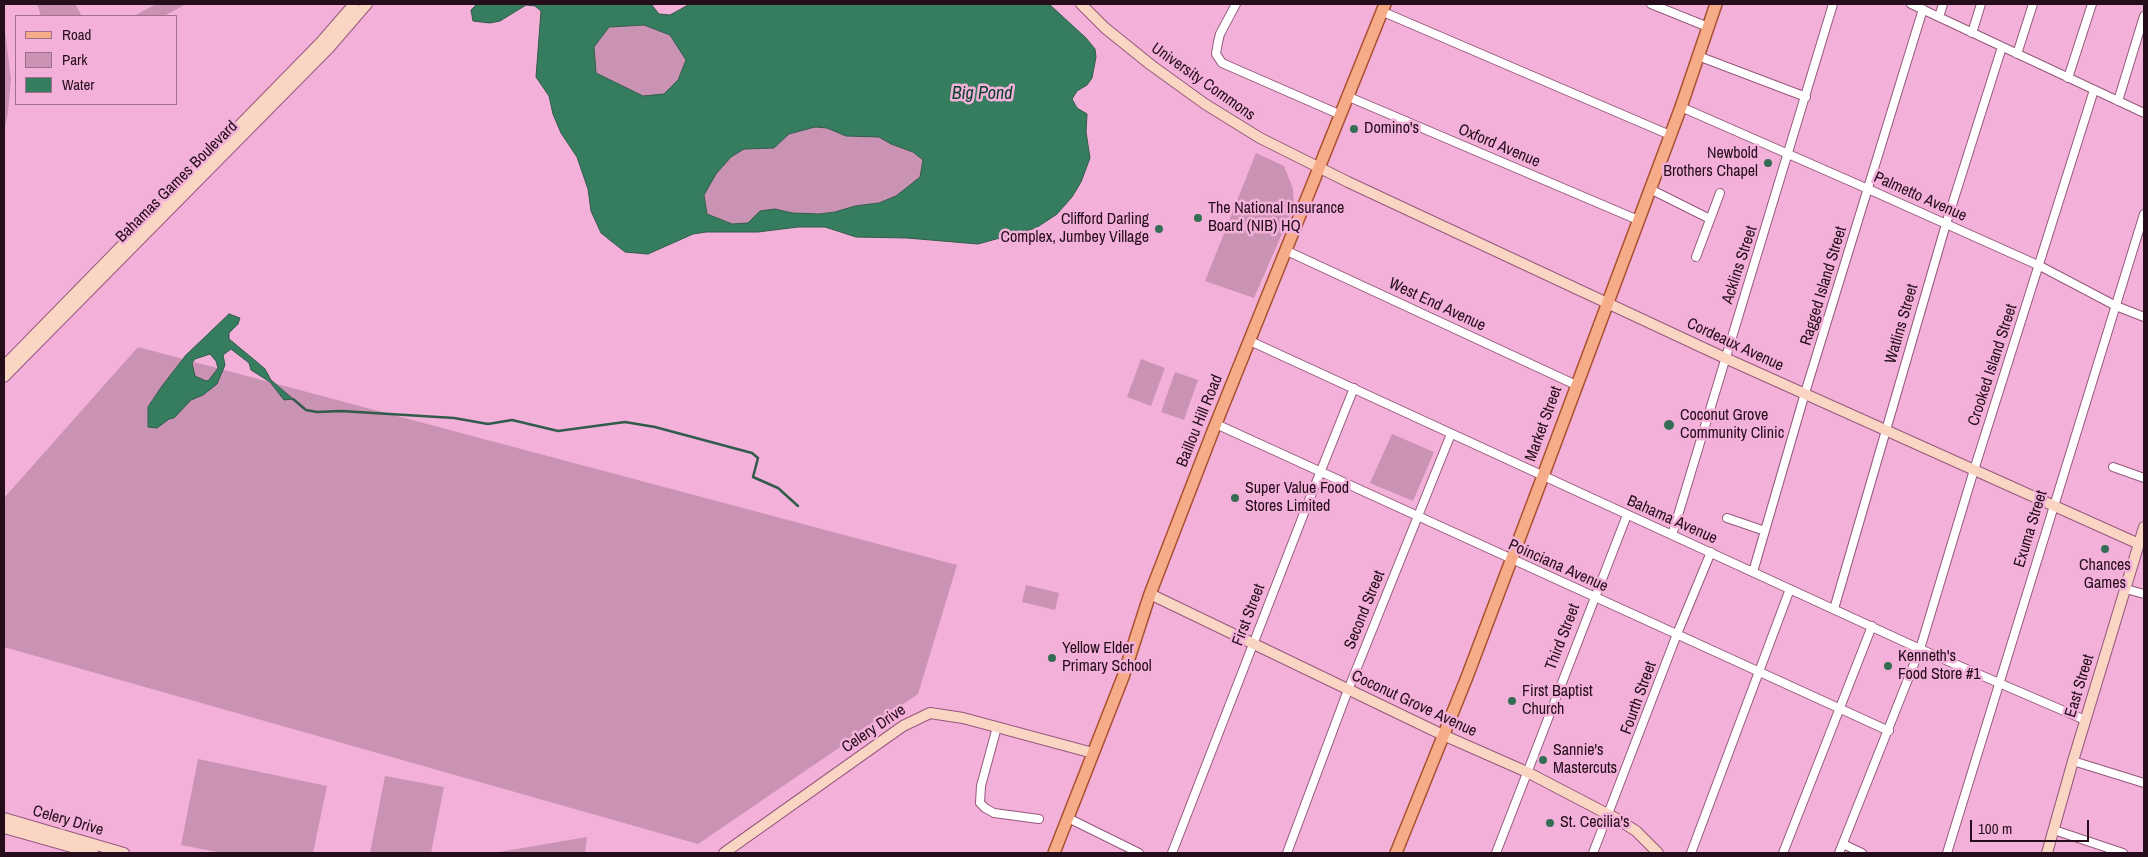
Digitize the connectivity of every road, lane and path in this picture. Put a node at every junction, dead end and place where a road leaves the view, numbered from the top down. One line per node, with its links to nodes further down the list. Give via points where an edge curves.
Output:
1 (354, 4): 48 (street, Bahamas Games Boulevard, via 314,49)
2 (367, 4): 49 (street, Bahamas Games Boulevard, via 329,48)
3 (1081, 4): 32 (street, University Commons, via 1105,28 1205,104 1260,138)
4 (1236, 4): 29 (street, via 1218,42 1216,54 1222,63)
5 (1651, 4): 17 (street)
6 (1716, 4): 17 (main road, Market Street)
7 (1833, 4): 25 (street, Acklins Street)
8 (1911, 4): 14 (street)
9 (1944, 4): 16 (street)
10 (1981, 4): 18 (street)
11 (2033, 4): 20 (street)
12 (2092, 4): 22 (street)
13 (1383, 7): 24 (main road, Baillou Hill Road); 30 (street)
14 (1923, 10): 16 (street); 33 (street, Ragged Island Street)
15 (2144, 16): 26 (street)
16 (1940, 17): 18 (street)
17 (1708, 27): 21 (main road, Market Street)
18 (1972, 33): 19 (street)
19 (2002, 48): 20 (street); 39 (street, Watlins Street)
20 (2016, 54): 22 (street)
21 (1698, 56): 25 (street); 27 (main road, Market Street)
22 (2068, 78): 23 (street)
23 (2094, 90): 26 (street); 42 (street, Crooked Island Street)
24 (1349, 97): 29 (main road, Baillou Hill Road); 38 (street, Oxford Avenue)
25 (1806, 97): 31 (street, Acklins Street)
26 (2118, 101): 28 (street)
27 (1681, 107): 30 (main road, Market Street); 31 (street, Palmetto Avenue)
28 (2144, 113)
29 (1341, 115): 32 (main road, Baillou Hill Road)
30 (1670, 135): 34 (main road, Market Street)
31 (1789, 155): 33 (street, Palmetto Avenue); 47 (street, Acklins Street)
32 (1320, 168): 40 (main road, Baillou Hill Road); 43 (street, Cordeaux Avenue)
33 (1868, 188): 39 (street, Palmetto Avenue); 52 (street, Ragged Island Street)
34 (1650, 189): 37 (street); 38 (main road, Market Street)
35 (1720, 192): 37 (street)
36 (2144, 214): 44 (street, Exuma Street)
37 (1710, 219): 41 (street)
38 (1638, 220): 43 (main road, Market Street)
39 (1946, 224): 42 (street, Palmetto Avenue); 54 (street, Watlins Street)
40 (1287, 250): 46 (main road, Baillou Hill Road); 50 (street, West End Avenue)
41 (1696, 257)
42 (2040, 266): 44 (street, Palmetto Avenue); 58 (street, Crooked Island Street)
43 (1607, 302): 47 (street, Cordeaux Avenue); 50 (main road, Market Street)
44 (2116, 306): 45 (street, Palmetto Avenue); 61 (street, Exuma Street)
45 (2144, 317)
46 (1250, 341): 51 (street, Bahama Avenue); 53 (main road, Baillou Hill Road)
47 (1725, 358): 52 (street, Cordeaux Avenue); 67 (street, Acklins Street)
48 (4, 366)
49 (4, 377)
50 (1576, 385): 59 (main road, Market Street)
51 (1354, 388): 55 (street, Bahama Avenue); 57 (street, First Street)
52 (1805, 393): 54 (street, Cordeaux Avenue); 66 (street, Ragged Island Street)
53 (1216, 424): 57 (street, Poinciana Avenue); 74 (main road, Baillou Hill Road)
54 (1885, 430): 58 (street, Cordeaux Avenue); 77 (street, Watlins Street)
55 (1450, 434): 59 (street, Bahama Avenue); 63 (street, Second Street)
56 (2113, 467): 60 (street)
57 (1321, 470): 63 (street, Poinciana Avenue); 80 (street, First Street)
58 (1974, 470): 61 (street, Cordeaux Avenue); 81 (street, Crooked Island Street)
59 (1543, 476): 62 (street, Bahama Avenue); 70 (main road, Market Street)
60 (2144, 478)
61 (2053, 506): 68 (street, Cordeaux Avenue); 83 (street, Exuma Street)
62 (1627, 515): 67 (street, Bahama Avenue); 76 (street, Third Street)
63 (1417, 516): 70 (street, Poinciana Avenue); 84 (street, Second Street)
64 (1727, 518): 66 (street)
65 (2144, 528): 68 (street, East Street)
66 (1765, 531): 71 (street, Ragged Island Street)
67 (1672, 535): 69 (street, Bahama Avenue)
68 (2139, 544): 73 (street, East Street)
69 (1711, 552): 71 (street, Bahama Avenue); 79 (street, Fourth Street)
70 (1510, 560): 76 (street, Poinciana Avenue); 89 (main road, Market Street)
71 (1753, 572): 72 (street, Bahama Avenue)
72 (1790, 589): 77 (street, Bahama Avenue); 82 (street)
73 (2126, 589): 75 (street); 86 (street, East Street)
74 (1150, 594): 80 (street, Coconut Grove Avenue); 90 (main road, Baillou Hill Road, via 1123,677)
75 (2144, 594)
76 (1593, 597): 79 (street, Poinciana Avenue); 92 (street, Third Street)
77 (1834, 609): 78 (street, Bahama Avenue)
78 (1872, 626): 81 (street, Bahama Avenue); 85 (street)
79 (1677, 634): 82 (street, Poinciana Avenue); 94 (street, Fourth Street)
80 (1253, 644): 84 (street, Coconut Grove Avenue); 106 (street, First Street)
81 (1920, 649): 83 (street, Bahama Avenue); 88 (street, Crooked Island Street)
82 (1759, 671): 85 (street, Poinciana Avenue); 112 (street)
83 (1998, 683): 86 (street, Bahama Avenue); 116 (street, Exuma Street)
84 (1348, 690): 89 (street, Coconut Grove Avenue); 107 (street, Second Street)
85 (1839, 708): 88 (street, Poinciana Avenue); 113 (street)
86 (2085, 720): 91 (street, East Street)
87 (997, 727): 90 (street, Celery Drive); 96 (street, via 980,786 980,803 994,813); 103 (street, Celery Drive, via 946,714 920,716)
88 (1889, 730): 100 (street, Crooked Island Street)
89 (1443, 735): 92 (street, Coconut Grove Avenue); 108 (main road, Market Street)
90 (1093, 753): 97 (main road, Baillou Hill Road)
91 (2073, 761): 93 (street); 99 (street, East Street)
92 (1526, 772): 94 (street, Coconut Grove Avenue); 109 (street, Third Street)
93 (2144, 783)
94 (1610, 815): 110 (street, Fourth Street); 111 (street, Coconut Grove Avenue, via 1636,831)
95 (4, 818): 102 (street, Celery Drive)
96 (1039, 818)
97 (1068, 818): 104 (main road, Baillou Hill Road); 105 (street)
98 (4, 828): 101 (street, Celery Drive)
99 (2054, 830): 117 (street, East Street); 118 (street)
100 (1842, 844): 114 (street, Crooked Island Street); 115 (street)
101 (93, 853)
102 (124, 853)
103 (724, 853)
104 (1054, 853)
105 (1139, 853)
106 (1172, 853)
107 (1287, 853)
108 (1396, 853)
109 (1496, 853)
110 (1594, 853)
111 (1658, 853)
112 (1691, 853)
113 (1783, 853)
114 (1839, 853)
115 (1862, 853)
116 (1947, 853)
117 (2047, 853)
118 (2123, 853)

